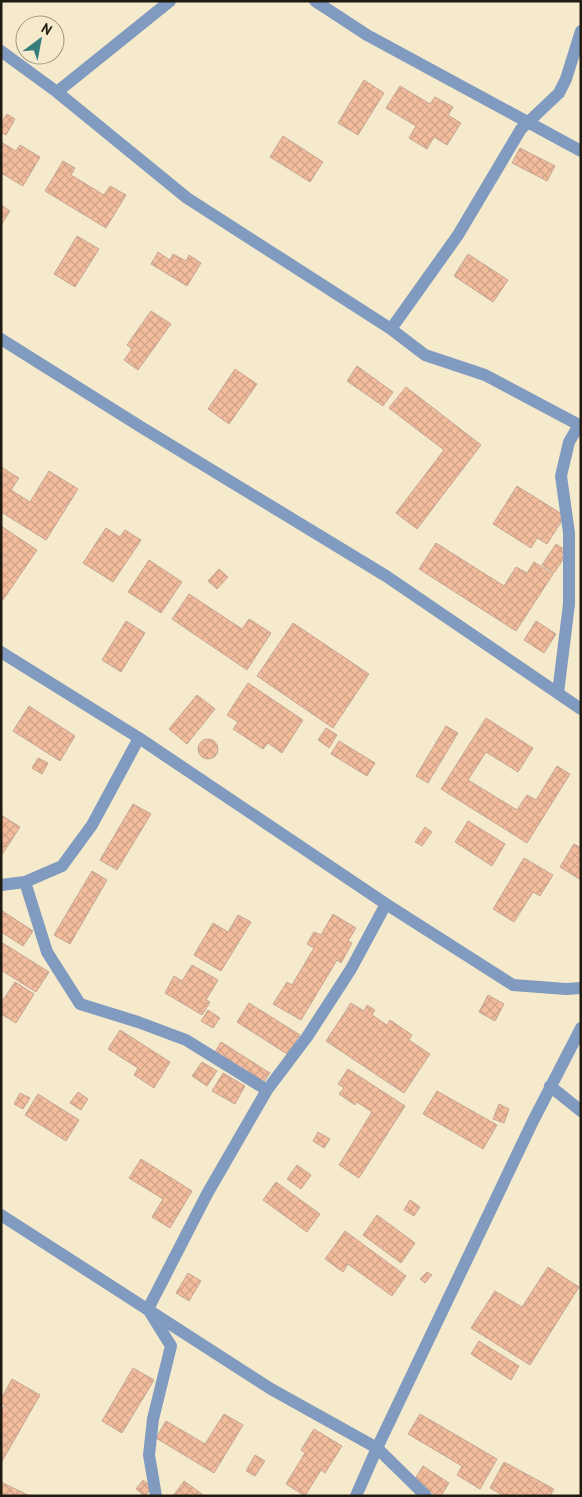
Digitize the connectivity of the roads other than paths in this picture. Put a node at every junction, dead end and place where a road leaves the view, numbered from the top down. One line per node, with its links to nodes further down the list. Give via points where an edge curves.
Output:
1 (170, 1): 5 (street)
2 (315, 1): 6 (street, via 368,35)
3 (581, 31): 6 (street, via 559,93)
4 (1, 51): 5 (street)
5 (57, 92): 8 (street, via 187,198)
6 (526, 122): 7 (street); 8 (street, via 458,235)
7 (581, 151)
8 (391, 329): 10 (street, via 425,355 485,375)
9 (1, 339): 12 (street, via 386,576)
10 (580, 425): 12 (street, via 569,442 561,476 569,533 569,604)
11 (1, 652): 14 (street)
12 (558, 693): 13 (street)
13 (581, 709)
14 (138, 738): 15 (street, via 92,825 62,866); 17 (street)
15 (25, 882): 16 (street); 21 (street, via 47,952 80,1004 186,1040)
16 (1, 885)
17 (386, 904): 18 (street, via 513,985); 21 (street, via 351,969 307,1038)
18 (581, 988)
19 (581, 1028): 20 (street)
20 (550, 1086): 22 (street); 25 (street)
21 (267, 1090): 24 (street, via 207,1194)
22 (581, 1111)
23 (1, 1214): 24 (street)
24 (148, 1309): 25 (street, via 271,1389); 26 (street, via 171,1346 153,1419 149,1455)
25 (377, 1448): 27 (street); 28 (street)
26 (156, 1496)
27 (356, 1496)
28 (426, 1496)

